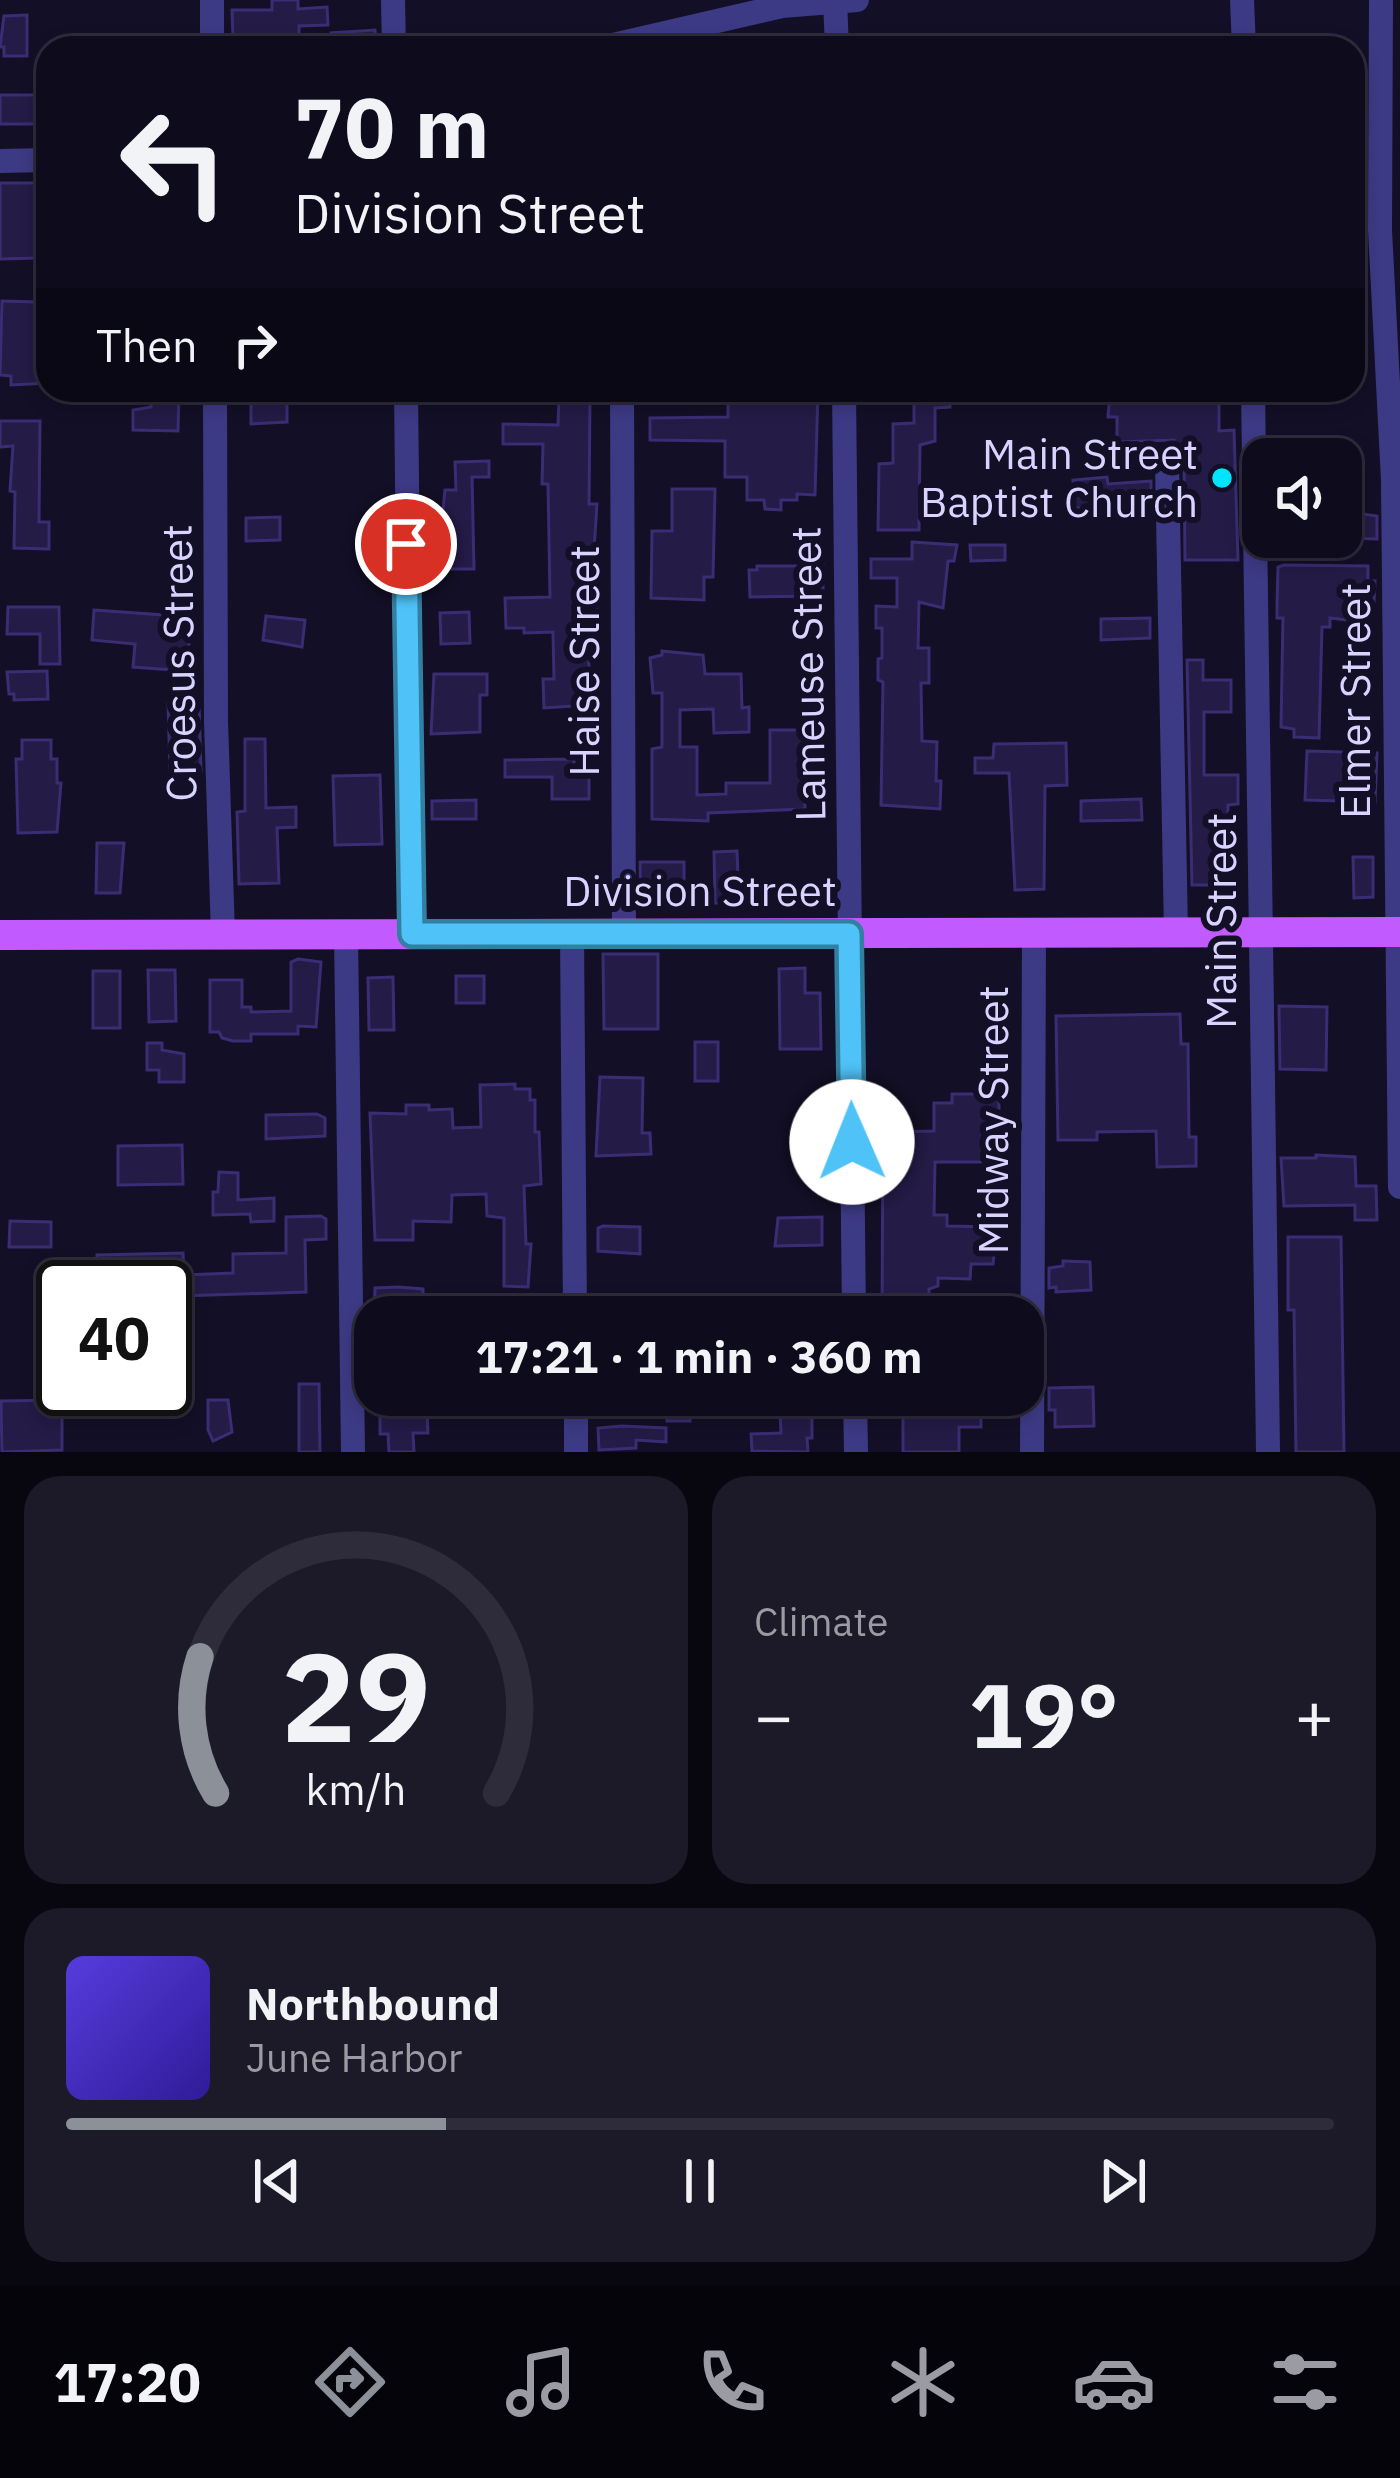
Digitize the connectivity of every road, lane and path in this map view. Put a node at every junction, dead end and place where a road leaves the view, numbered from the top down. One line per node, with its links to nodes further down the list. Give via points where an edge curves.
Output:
1 (212, 0): 7 (street)
2 (393, 0): 8 (street)
3 (836, 0): 4 (street); 9 (street); 10 (street)
4 (857, 0)
5 (1242, 0): 11 (street)
6 (1381, 0): 20 (street, Elmer Street, via 1380,230)
7 (212, 36)
8 (394, 36)
9 (659, 36)
10 (836, 36)
11 (1244, 36)
12 (36, 160): 13 (street)
13 (0, 161)
14 (215, 402): 27 (street, Croesus Street)
15 (406, 402): 29 (street)
16 (622, 402): 21 (street, Haise Street)
17 (844, 402): 30 (street, Lameuse Street)
18 (1253, 402): 24 (street, Main Street)
19 (1167, 464): 23 (street)
20 (1396, 667): 25 (street, Elmer Street)
21 (624, 932): 26 (main road, Division Street); 30 (main road, Division Street)
22 (1034, 932): 23 (main road, Division Street); 30 (main road, Division Street); 40 (street, Midway Street)
23 (1176, 932): 24 (main road, Division Street)
24 (1259, 932): 25 (main road, Division Street); 41 (street, Main Street)
25 (1398, 932): 32 (street, Elmer Street)
26 (572, 933): 29 (main road, Division Street); 33 (street)
27 (223, 934): 28 (main road, Division Street); 31 (main road, Division Street)
28 (346, 934): 29 (main road, Division Street); 37 (street)
29 (412, 934)
30 (849, 934): 34 (street, Lameuse Street)
31 (0, 935)
32 (1400, 1187)
33 (575, 1296)
34 (854, 1296)
35 (576, 1416): 38 (street)
36 (855, 1416): 39 (street)
37 (353, 1452)
38 (576, 1452)
39 (856, 1452)
40 (1032, 1452)
41 (1268, 1452)

